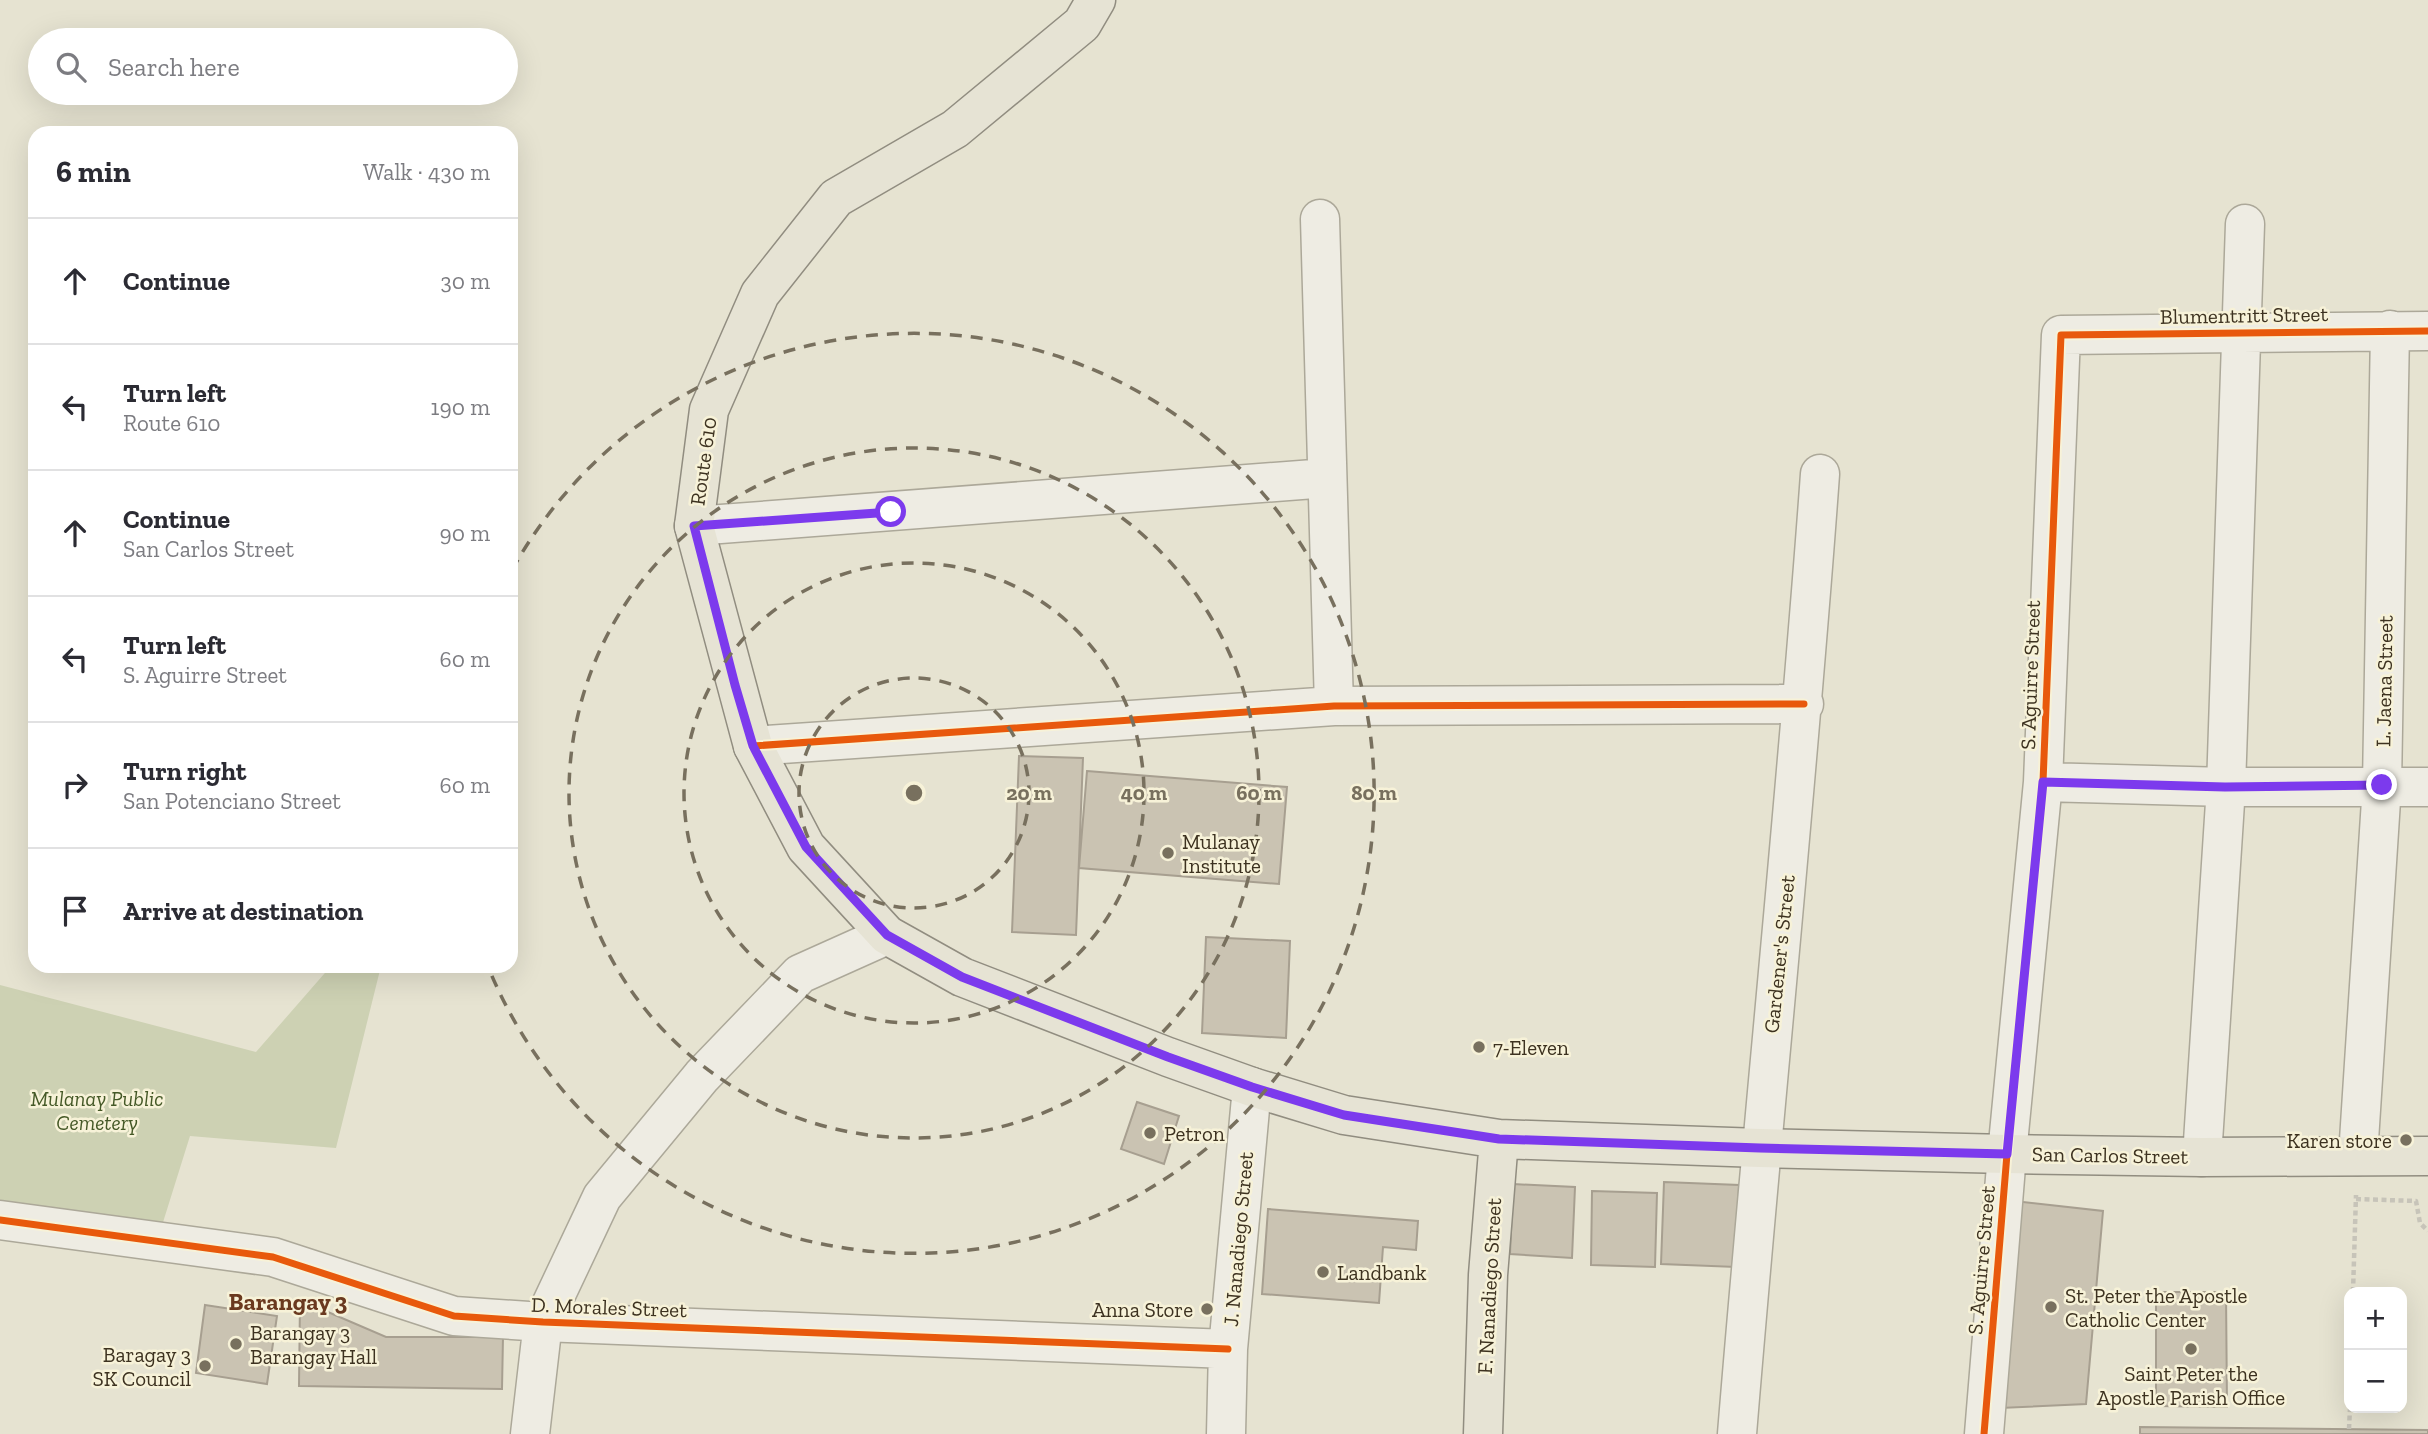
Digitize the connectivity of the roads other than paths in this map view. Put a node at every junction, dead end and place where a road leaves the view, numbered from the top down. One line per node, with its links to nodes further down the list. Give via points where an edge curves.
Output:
1 (1096, 0): 10 (main road, Route 610, via 1082,24 955,129 836,198 760,294 709,410)
2 (1320, 219): 9 (street)
3 (2245, 224): 6 (street)
4 (2390, 330): 5 (street, Blumentritt Street); 6 (street, Blumentritt Street); 15 (street, L. Jaena Street)
5 (2428, 331)
6 (2242, 333): 7 (street, Blumentritt Street); 16 (street)
7 (2061, 335): 14 (street, S. Aguirre Street)
8 (1820, 474): 11 (street, Gardener's Street)
9 (1327, 478): 10 (street); 12 (street)
10 (694, 526): 13 (main road, Route 610)
11 (1804, 704): 12 (street); 21 (street, Gardener's Street)
12 (1334, 706): 13 (street)
13 (753, 746): 18 (main road, Route 610, via 806,847)
14 (2043, 782): 16 (street); 22 (street, S. Aguirre Street)
15 (2382, 785): 16 (street); 17 (street); 23 (street, L. Jaena Street)
16 (2225, 787): 25 (street)
17 (2428, 787)
18 (887, 935): 19 (main road, Route 610, via 962,977); 27 (street, via 800,974 702,1076 602,1197)
19 (1252, 1087): 20 (main road, Route 610, via 1344,1115); 28 (street, J. Nanadiego Street)
20 (1499, 1139): 21 (main road, San Carlos Street); 31 (main road, F. Nanadiego Street, via 1488,1275)
21 (1760, 1148): 22 (main road, San Carlos Street); 32 (street, Gardener's Street)
22 (2007, 1154): 25 (main road, San Carlos Street); 33 (street, S. Aguirre Street)
23 (2358, 1156): 24 (main road, San Carlos Street); 25 (main road, San Carlos Street)
24 (2428, 1156)
25 (2202, 1157)
26 (0, 1220): 27 (street, D. Morales Street, via 273,1257 454,1316)
27 (543, 1322): 28 (street, D. Morales Street); 29 (street)
28 (1228, 1349): 30 (street, J. Nanadiego Street)
29 (530, 1434)
30 (1226, 1434)
31 (1483, 1434)
32 (1737, 1434)
33 (1984, 1434)

